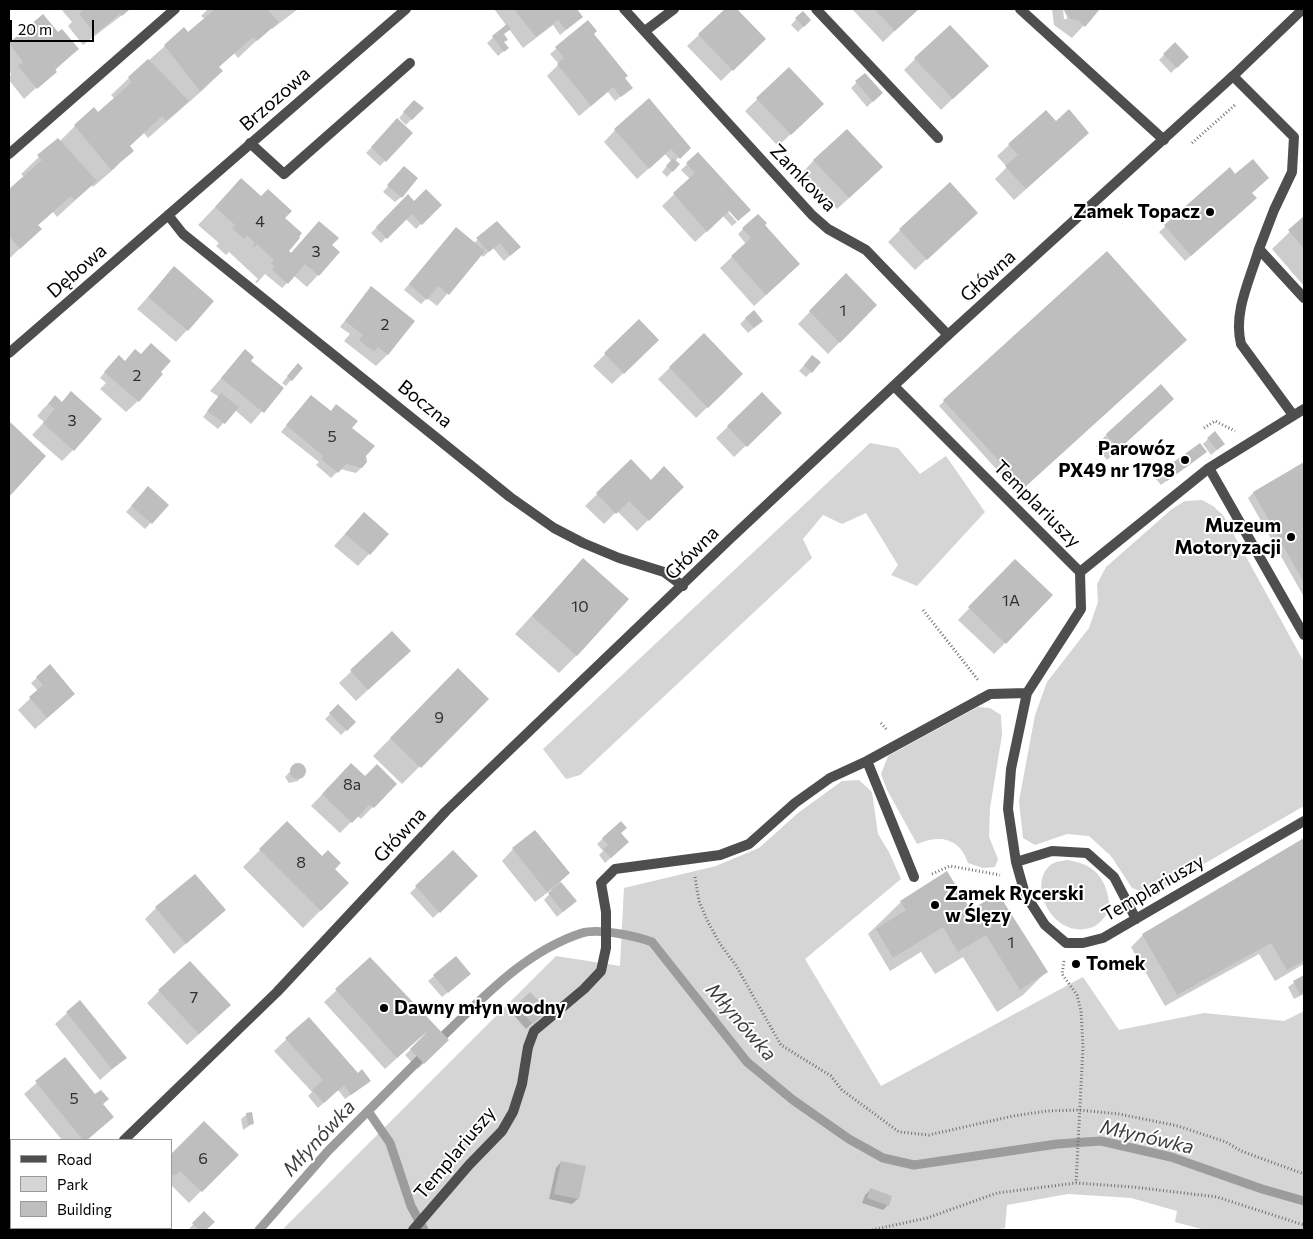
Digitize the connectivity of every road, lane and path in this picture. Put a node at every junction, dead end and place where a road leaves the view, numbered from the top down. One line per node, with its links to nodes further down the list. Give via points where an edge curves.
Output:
1 (176, 9): 14 (street)
2 (406, 9): 13 (street, Brzozowa)
3 (624, 9): 8 (street, Zamkowa)
4 (674, 9): 8 (street)
5 (816, 9): 11 (street)
6 (1020, 9): 12 (street)
7 (1303, 9): 10 (street, Główna)
8 (645, 32): 18 (street, Zamkowa, via 812,215 828,229 866,250)
9 (410, 63): 13 (street, via 284,174)
10 (1233, 76): 12 (street, Główna); 16 (street, via 1294,137 1292,172)
11 (938, 138)
12 (1164, 140): 18 (street, Główna)
13 (250, 144): 15 (street, Brzozowa)
14 (9, 154)
15 (168, 216): 19 (street, Dębowa); 27 (street, Boczna, via 184,234 510,497 554,528 583,543 664,572)
16 (1260, 249): 17 (street); 22 (street, via 1238,317 1240,344)
17 (1304, 298)
18 (948, 335): 20 (street, Główna)
19 (9, 353)
20 (894, 386): 26 (street, Templariuszy); 27 (street, Główna)
21 (1304, 409): 22 (street)
22 (1293, 415): 24 (street)
23 (1204, 428): 24 (path, via 1215,421 1239,433)
24 (1247, 444): 25 (street)
25 (1209, 468): 26 (street); 29 (street)
26 (1080, 572): 30 (street, Templariuszy, via 1081,609)
27 (683, 586): 41 (street, Główna, via 446,811 277,992)
28 (923, 610): 31 (path)
29 (1304, 635)
30 (1027, 693): 31 (street); 35 (street, Templariuszy, via 1011,769 1008,809)
31 (990, 694): 32 (street)
32 (867, 761): 34 (street, via 825,782 749,844 720,855); 36 (street)
33 (1304, 821): 38 (street, Templariuszy)
34 (692, 859): 40 (path, via 699,901 707,920 782,1045 831,1076 842,1090 883,1122 899,1132 929,1135 1013,1116); 46 (street, Templariuszy, via 616,868 601,883 606,912 606,948 601,971 534,1031 522,1084 502,1131)
35 (1016, 862): 37 (street, Templariuszy); 38 (street, via 1052,851 1087,853 1114,877)
36 (914, 876): 37 (path, via 950,866)
37 (1021, 879): 39 (street, Templariuszy, via 1024,894 1045,925)
38 (1136, 918): 39 (street, Templariuszy, via 1103,938 1083,943)
39 (1066, 942): 40 (path, via 1062,974 1077,995 1081,1012 1083,1047)
40 (1079, 1110): 42 (path, via 1178,1126); 43 (path)
41 (125, 1139)
42 (1304, 1174)
43 (1076, 1183): 44 (path, via 1132,1186 1217,1197); 45 (path, via 997,1193 927,1218)
44 (1304, 1226)
45 (883, 1229): 47 (path)
46 (413, 1230)
47 (872, 1230)

